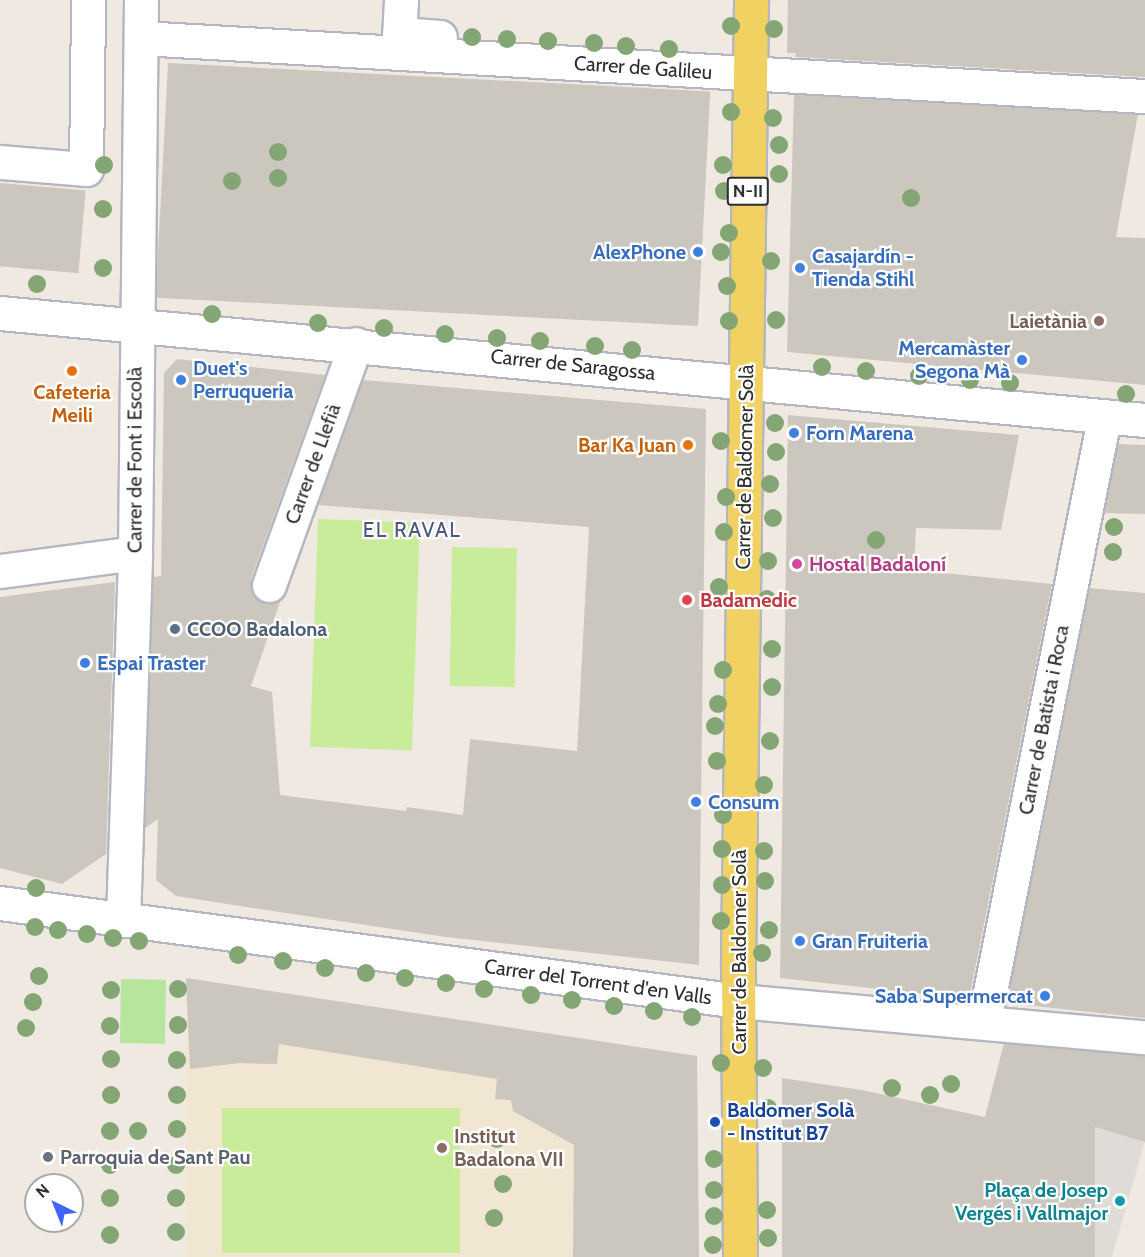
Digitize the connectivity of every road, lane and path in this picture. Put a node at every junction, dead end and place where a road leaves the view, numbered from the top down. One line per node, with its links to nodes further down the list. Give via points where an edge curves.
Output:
1 (87, 0): 9 (street, via 86,169)
2 (141, 0): 6 (street, Carrer de Font i Escolà)
3 (400, 0): 4 (street, via 399,34 734,55)
4 (735, 0)
5 (751, 0): 7 (main road, Carrer de Baldomer Solà / N-II)
6 (141, 38): 7 (street, Carrer de Galileu); 11 (street, Carrer de Font i Escolà)
7 (750, 75): 8 (street, Carrer de Galileu); 13 (main road, Carrer de Baldomer Solà / N-II)
8 (1145, 96)
9 (0, 162)
10 (0, 313): 11 (street, Carrer de Saragossa)
11 (136, 323): 12 (street, Carrer de Saragossa); 16 (street, Carrer de Font i Escolà)
12 (356, 344): 13 (street, Carrer de Saragossa); 18 (street, Carrer de Llefià)
13 (746, 382): 14 (street, Carrer de Saragossa); 21 (main road, Carrer de Baldomer Solà / N-II)
14 (1104, 418): 15 (street, Carrer de Saragossa); 22 (street, Carrer de Batista i Roca)
15 (1145, 420)
16 (135, 553): 17 (street); 20 (street, Carrer de Font i Escolà)
17 (0, 571)
18 (269, 585)
19 (0, 903): 20 (street, Carrer del Torrent d'en Valls)
20 (123, 920): 21 (street, Carrer del Torrent d'en Valls)
21 (738, 1001): 22 (street, Carrer del Torrent d'en Valls); 24 (main road, Carrer de Baldomer Solà / N-II)
22 (984, 1022): 23 (street, Carrer del Torrent d'en Valls)
23 (1145, 1037)
24 (740, 1257)

